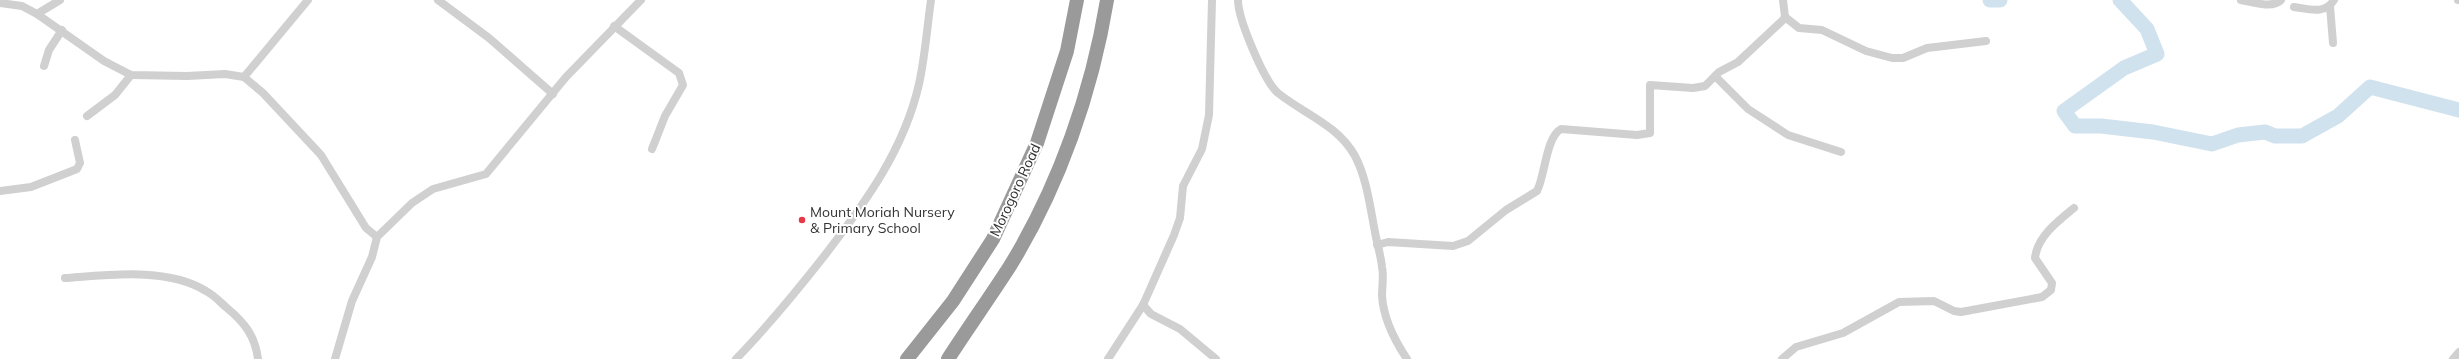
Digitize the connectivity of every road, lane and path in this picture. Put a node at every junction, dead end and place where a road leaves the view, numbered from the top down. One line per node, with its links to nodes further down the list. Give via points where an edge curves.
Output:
1 (60, 0): 16 (street)
2 (308, 0): 25 (street)
3 (438, 0): 26 (street, via 489,38)
4 (641, 0): 18 (street)
5 (931, 0): 40 (street, via 918,84 905,126 892,155 862,207 768,326)
6 (1077, 0): 41 (highway, Morogoro Road, via 1067,51 1038,143 993,239 953,301)
7 (1107, 0): 42 (highway, Morogoro Road, via 1100,42 1072,135 1042,205 1010,265)
8 (1212, 0): 36 (street, via 1207,130 1202,149 1183,186 1180,218 1174,235)
9 (1238, 0): 34 (street, via 1240,20 1269,81 1277,92 1324,123 1344,141 1354,155 1363,175)
10 (1784, 0): 17 (street)
11 (2240, 0): 12 (street, via 2270,4)
12 (2281, 0)
13 (0, 3): 16 (street, via 22,6)
14 (2332, 3): 15 (street, via 2324,10); 21 (street)
15 (2294, 7)
16 (38, 14): 19 (street)
17 (1785, 17): 20 (street, via 1799,28 1822,30 1866,51 1892,58 1903,58 1927,48); 24 (street, via 1738,62)
18 (614, 26): 26 (street); 29 (street, via 673,68 683,80 683,85 665,116)
19 (62, 30): 22 (street, via 49,50); 23 (street, via 104,61)
20 (1986, 41)
21 (2333, 43)
22 (44, 66)
23 (131, 74): 25 (street, via 235,74); 27 (street, via 115,94)
24 (1715, 76): 30 (street, via 1748,109 1788,135); 34 (street, via 1705,86 1698,88 1650,85 1650,133 1637,135 1565,129 1558,131 1550,146 1537,191 1506,210 1468,241 1453,246 1388,242)
25 (244, 77): 33 (street, via 264,93 321,155 366,228)
26 (552, 94): 33 (street, via 486,174 433,189 412,204)
27 (87, 116)
28 (75, 140): 31 (street, via 80,163 77,168 31,187)
29 (652, 149)
30 (1842, 152)
31 (0, 191)
32 (2074, 208): 46 (street, via 2055,224 2036,247 2035,258 2052,283 2051,290 2042,297 1961,312 1934,300 1898,302 1843,333 1796,347)
33 (377, 237): 39 (street, via 372,257 352,301)
34 (1377, 245): 45 (street, via 1383,268 1382,296 1388,324)
35 (65, 278): 38 (street, via 119,274 174,278 206,291 240,319 252,335)
36 (1143, 305): 43 (street); 44 (street, via 1151,314 1180,329)
37 (2459, 352): 47 (street)
38 (258, 359)
39 (335, 359)
40 (736, 359)
41 (907, 359)
42 (948, 359)
43 (1108, 359)
44 (1216, 359)
45 (1407, 359)
46 (1782, 359)
47 (2453, 359)

